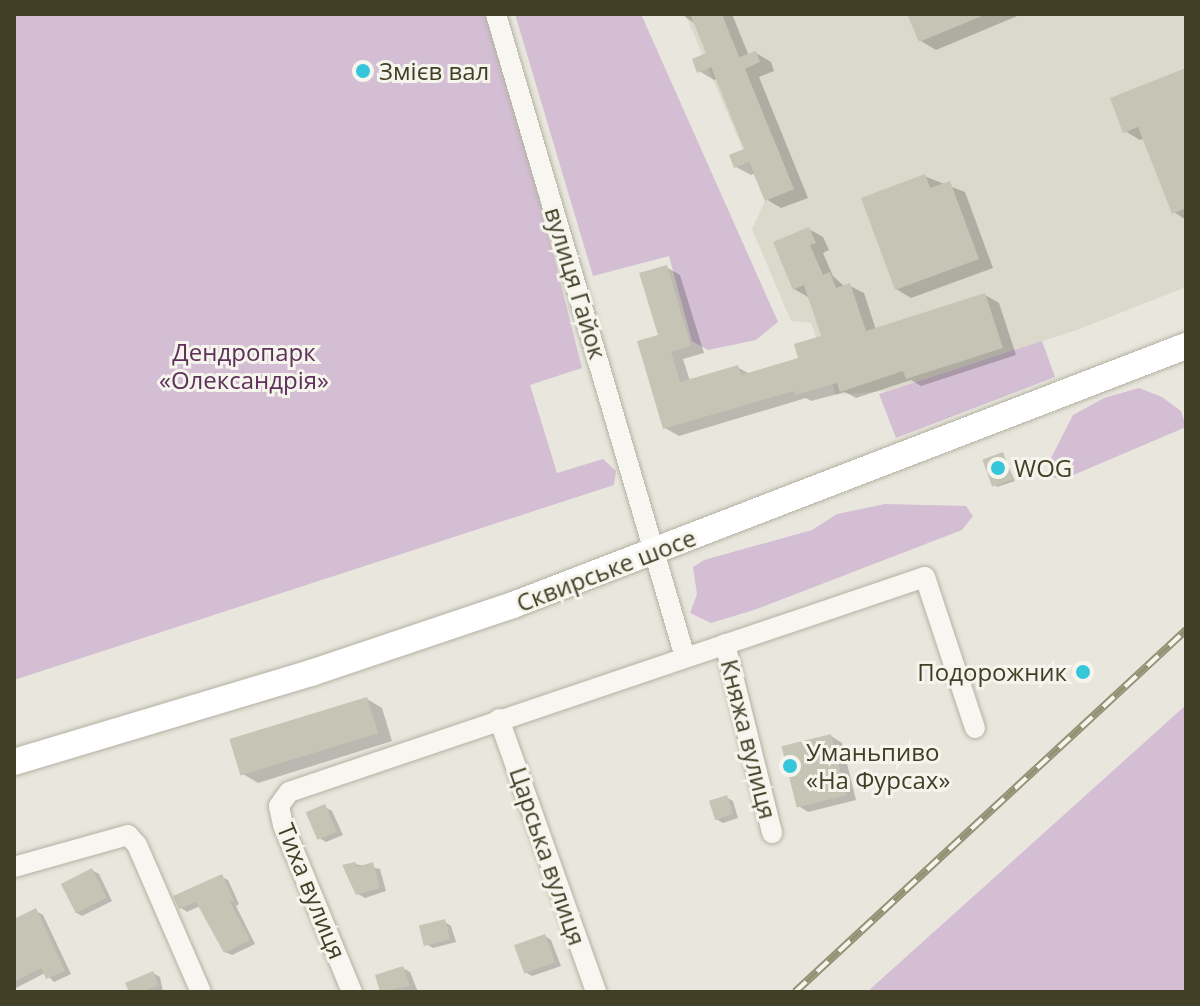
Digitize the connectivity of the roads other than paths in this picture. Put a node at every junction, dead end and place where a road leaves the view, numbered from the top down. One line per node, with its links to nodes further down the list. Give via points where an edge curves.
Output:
1 (496, 14): 3 (street, вулиця Гайок)
2 (1186, 346): 3 (main road, Сквирське шосе)
3 (653, 552): 5 (street, вулиця Гайок); 8 (main road, Сквирське шосе, via 311,673)
4 (725, 644): 5 (street); 7 (street, via 925,577); 9 (street, Княжа вулиця)
5 (685, 657): 6 (street)
6 (499, 719): 12 (street, Тиха вулиця, via 289,792 279,806); 13 (street, Царська вулиця)
7 (975, 728)
8 (14, 762)
9 (772, 833)
10 (14, 867): 11 (street, via 128,835)
11 (201, 992)
12 (352, 992)
13 (596, 992)

